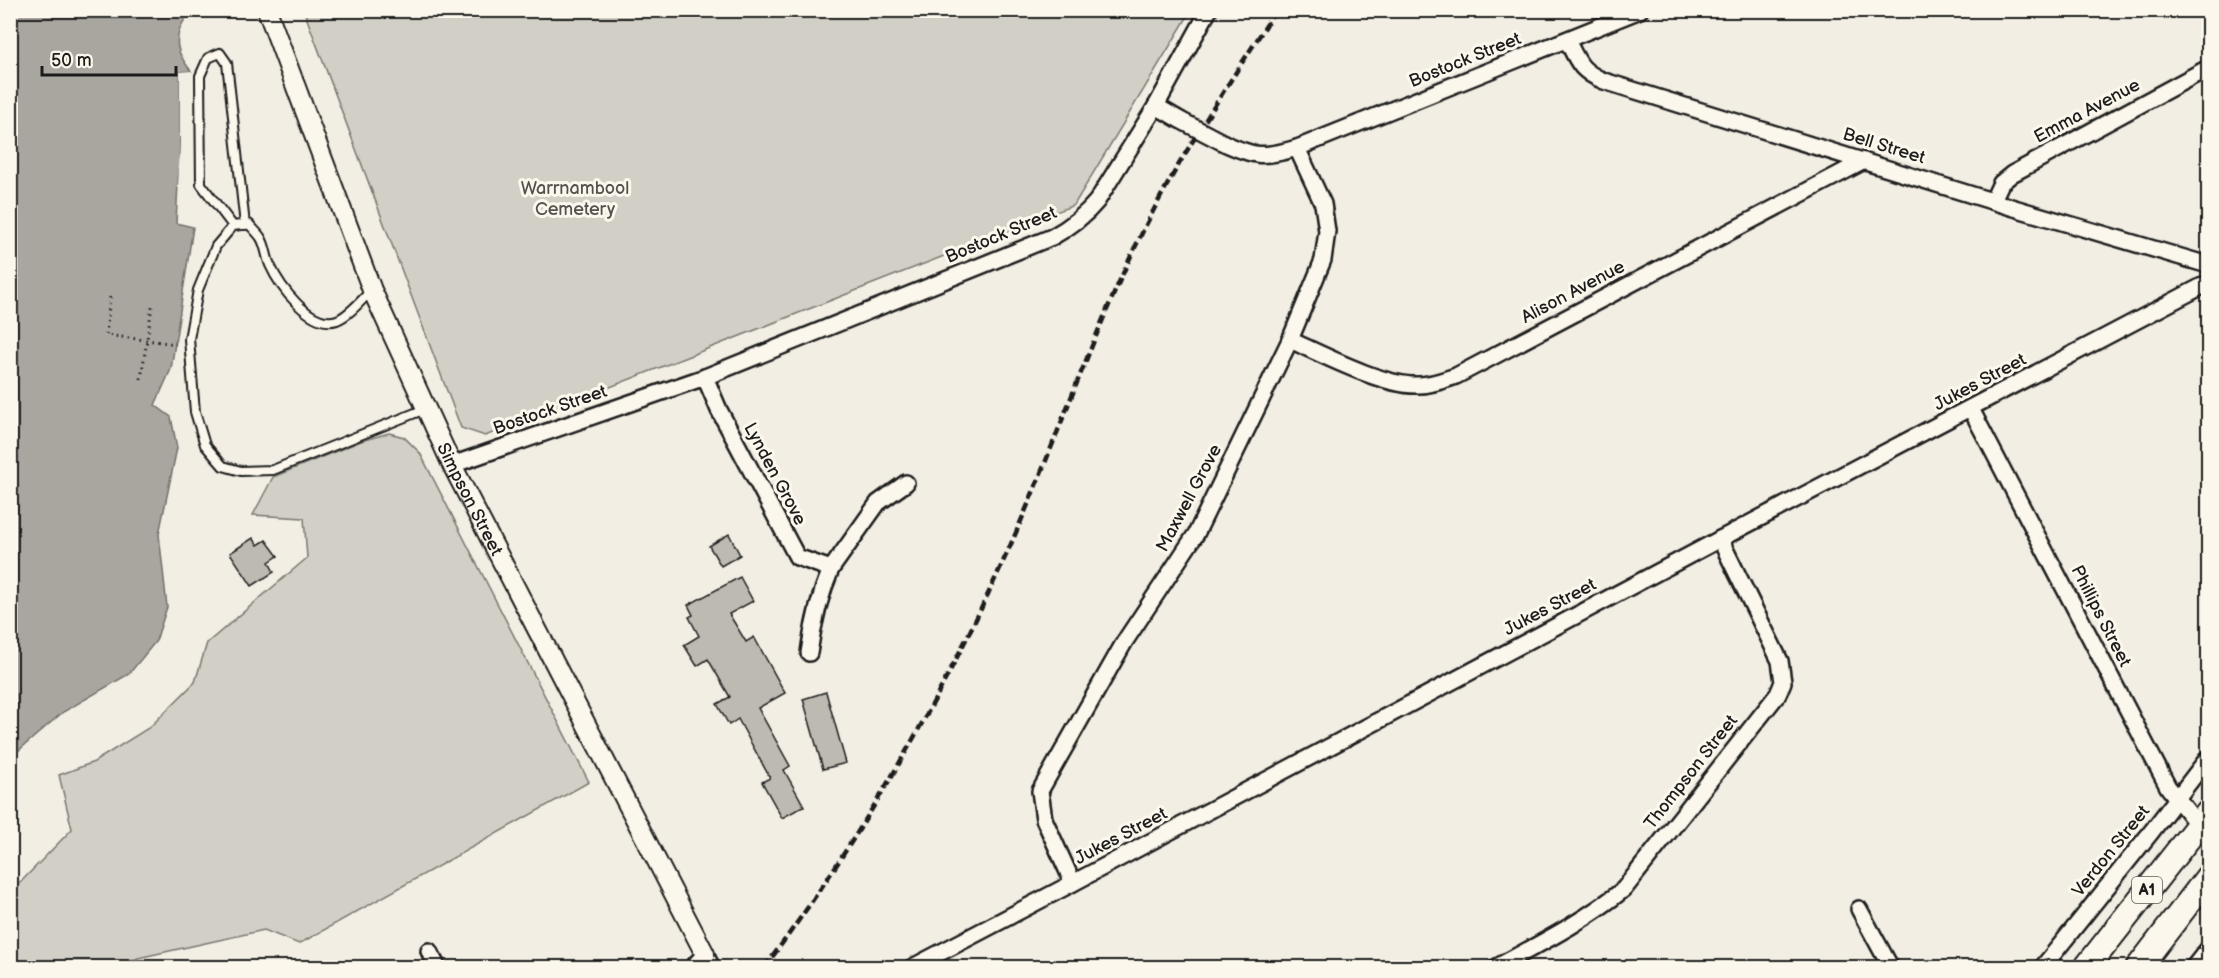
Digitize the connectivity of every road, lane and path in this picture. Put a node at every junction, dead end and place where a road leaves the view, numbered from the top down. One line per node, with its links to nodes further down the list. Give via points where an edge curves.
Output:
1 (267, 10): 14 (street, Simpson Street)
2 (1209, 10): 6 (street)
3 (1639, 11): 4 (street, Bostock Street)
4 (1567, 40): 7 (street, Bostock Street); 8 (street, Bell Street, via 1589,75)
5 (2208, 68): 9 (street, Emma Avenue, via 2012,174 2001,183)
6 (1156, 106): 7 (street, Bostock Street, bridge, via 1250,155 1274,155); 19 (street, Bostock Street, via 1097,201 1065,230)
7 (1297, 148): 17 (street, Maxwell Grove, via 1323,204 1327,231 1323,260)
8 (1864, 161): 9 (street, Bell Street); 17 (street, Alison Avenue, via 1467,371 1438,382 1419,386 1400,383)
9 (1993, 200): 12 (street, Bell Street)
10 (245, 225): 11 (lane); 11 (lane, via 227,63 220,53 208,57 200,76 201,184); 14 (lane, via 249,224 262,239 269,264 287,294 320,320 336,320)
11 (232, 226): 21 (lane, via 216,246 198,290 189,339 195,412 205,445 223,466 241,471 273,470)
12 (2208, 265)
13 (2208, 284): 22 (street, Jukes Street)
14 (372, 290): 21 (street, Simpson Street)
15 (110, 297): 18 (path, via 106,335)
16 (152, 306): 20 (path)
17 (1290, 340): 32 (street, Maxwell Grove, via 1196,534 1125,641 1040,791 1044,819)
18 (176, 344)
19 (705, 377): 23 (street, Bostock Street); 26 (street, Lynden Grove, via 797,557)
20 (141, 380)
21 (425, 409): 23 (street, Simpson Street)
22 (1971, 409): 25 (street, Jukes Street); 29 (street, Phillips Street)
23 (452, 465): 36 (street, Simpson Street)
24 (906, 483): 26 (street, via 878,503)
25 (1720, 539): 32 (street, Jukes Street); 40 (street, Thompson Street, via 1780,661 1783,682 1778,694 1624,889 1612,900)
26 (831, 569): 27 (street, via 820,592)
27 (809, 653)
28 (2208, 758): 29 (street, Verdon Street)
29 (2177, 800): 30 (street, Phillips Street); 42 (street, Verdon Street)
30 (2205, 824): 43 (highway, A1)
31 (2208, 877): 44 (highway, A1)
32 (1073, 883): 39 (street, Jukes Street)
33 (1859, 909): 41 (street)
34 (2208, 948): 45 (street)
35 (429, 951): 37 (street)
36 (708, 961): 38 (street)
37 (438, 968)
38 (692, 968)
39 (910, 968)
40 (1495, 968)
41 (1891, 968)
42 (2042, 968)
43 (2086, 968)
44 (2138, 968)
45 (2193, 968)

